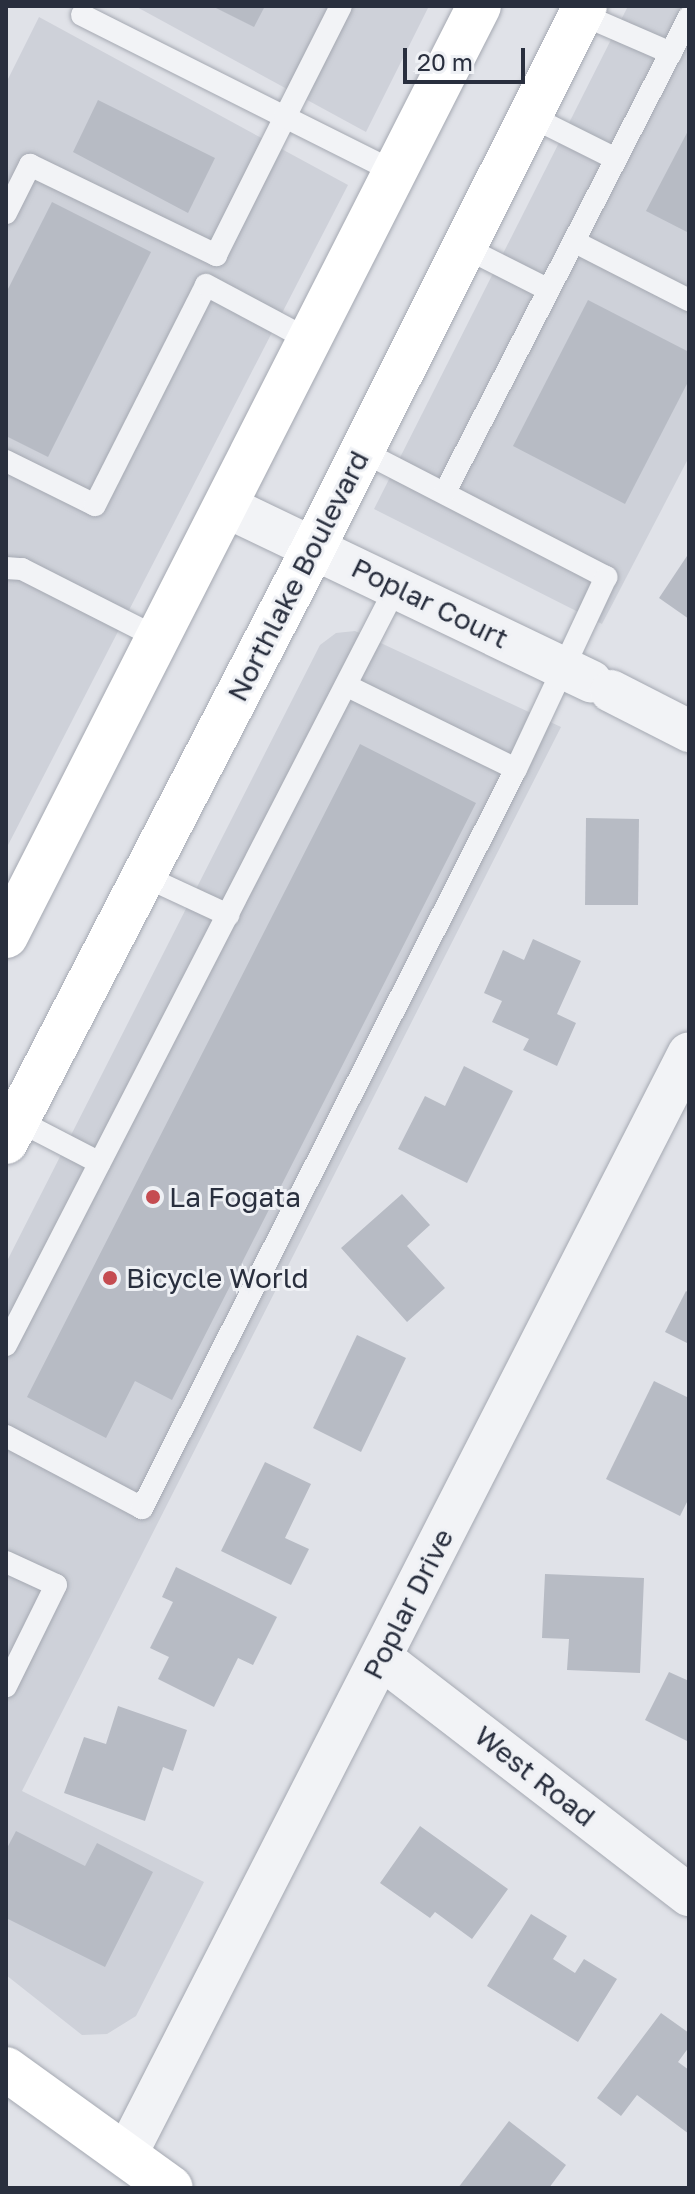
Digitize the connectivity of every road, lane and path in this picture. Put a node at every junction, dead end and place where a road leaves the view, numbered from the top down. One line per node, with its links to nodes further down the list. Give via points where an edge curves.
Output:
1 (341, 6): 8 (lane)
2 (479, 6): 10 (main road)
3 (583, 10): 6 (lane); 7 (main road, Northlake Boulevard)
4 (82, 15): 8 (lane)
5 (689, 17): 6 (lane)
6 (671, 53): 9 (lane)
7 (530, 116): 9 (lane); 13 (main road, Northlake Boulevard)
8 (285, 117): 10 (lane); 14 (lane)
9 (616, 159): 12 (lane)
10 (395, 172): 18 (main road)
11 (6, 213): 14 (lane, via 30,165)
12 (575, 242): 16 (lane); 17 (lane)
13 (464, 247): 16 (lane); 19 (main road, Northlake Boulevard)
14 (216, 255): 15 (lane)
15 (206, 285): 18 (lane); 20 (lane, via 95,505)
16 (549, 290): 21 (lane)
17 (689, 300)
18 (309, 340): 22 (main road)
19 (362, 451): 21 (lane); 23 (main road, Northlake Boulevard)
20 (6, 461)
21 (445, 492): 27 (lane, via 606,577)
22 (225, 506): 23 (street, Poplar Court); 26 (main road)
23 (314, 547): 25 (street, Poplar Court); 31 (main road, Northlake Boulevard)
24 (6, 568): 26 (lane, via 22,569)
25 (396, 587): 27 (street, Poplar Court); 28 (lane)
26 (158, 638): 32 (main road)
27 (589, 680): 29 (street, Poplar Court); 30 (lane)
28 (347, 686): 30 (lane); 33 (lane)
29 (689, 731)
30 (516, 769): 38 (lane, via 142,1508)
31 (144, 876): 33 (lane); 35 (main road, Northlake Boulevard)
32 (12, 910)
33 (228, 915): 36 (lane)
34 (689, 1053): 42 (street, Poplar Drive)
35 (12, 1131): 36 (lane)
36 (100, 1163): 37 (lane)
37 (6, 1345)
38 (6, 1436)
39 (6, 1562): 40 (lane, via 56,1585)
40 (34, 1629): 41 (lane); 43 (lane)
41 (6, 1647)
42 (381, 1658): 44 (street, West Road); 46 (street, Poplar Drive)
43 (6, 1686)
44 (689, 1895)
45 (11, 2079): 46 (main road)
46 (126, 2155): 47 (main road)
47 (171, 2188)

